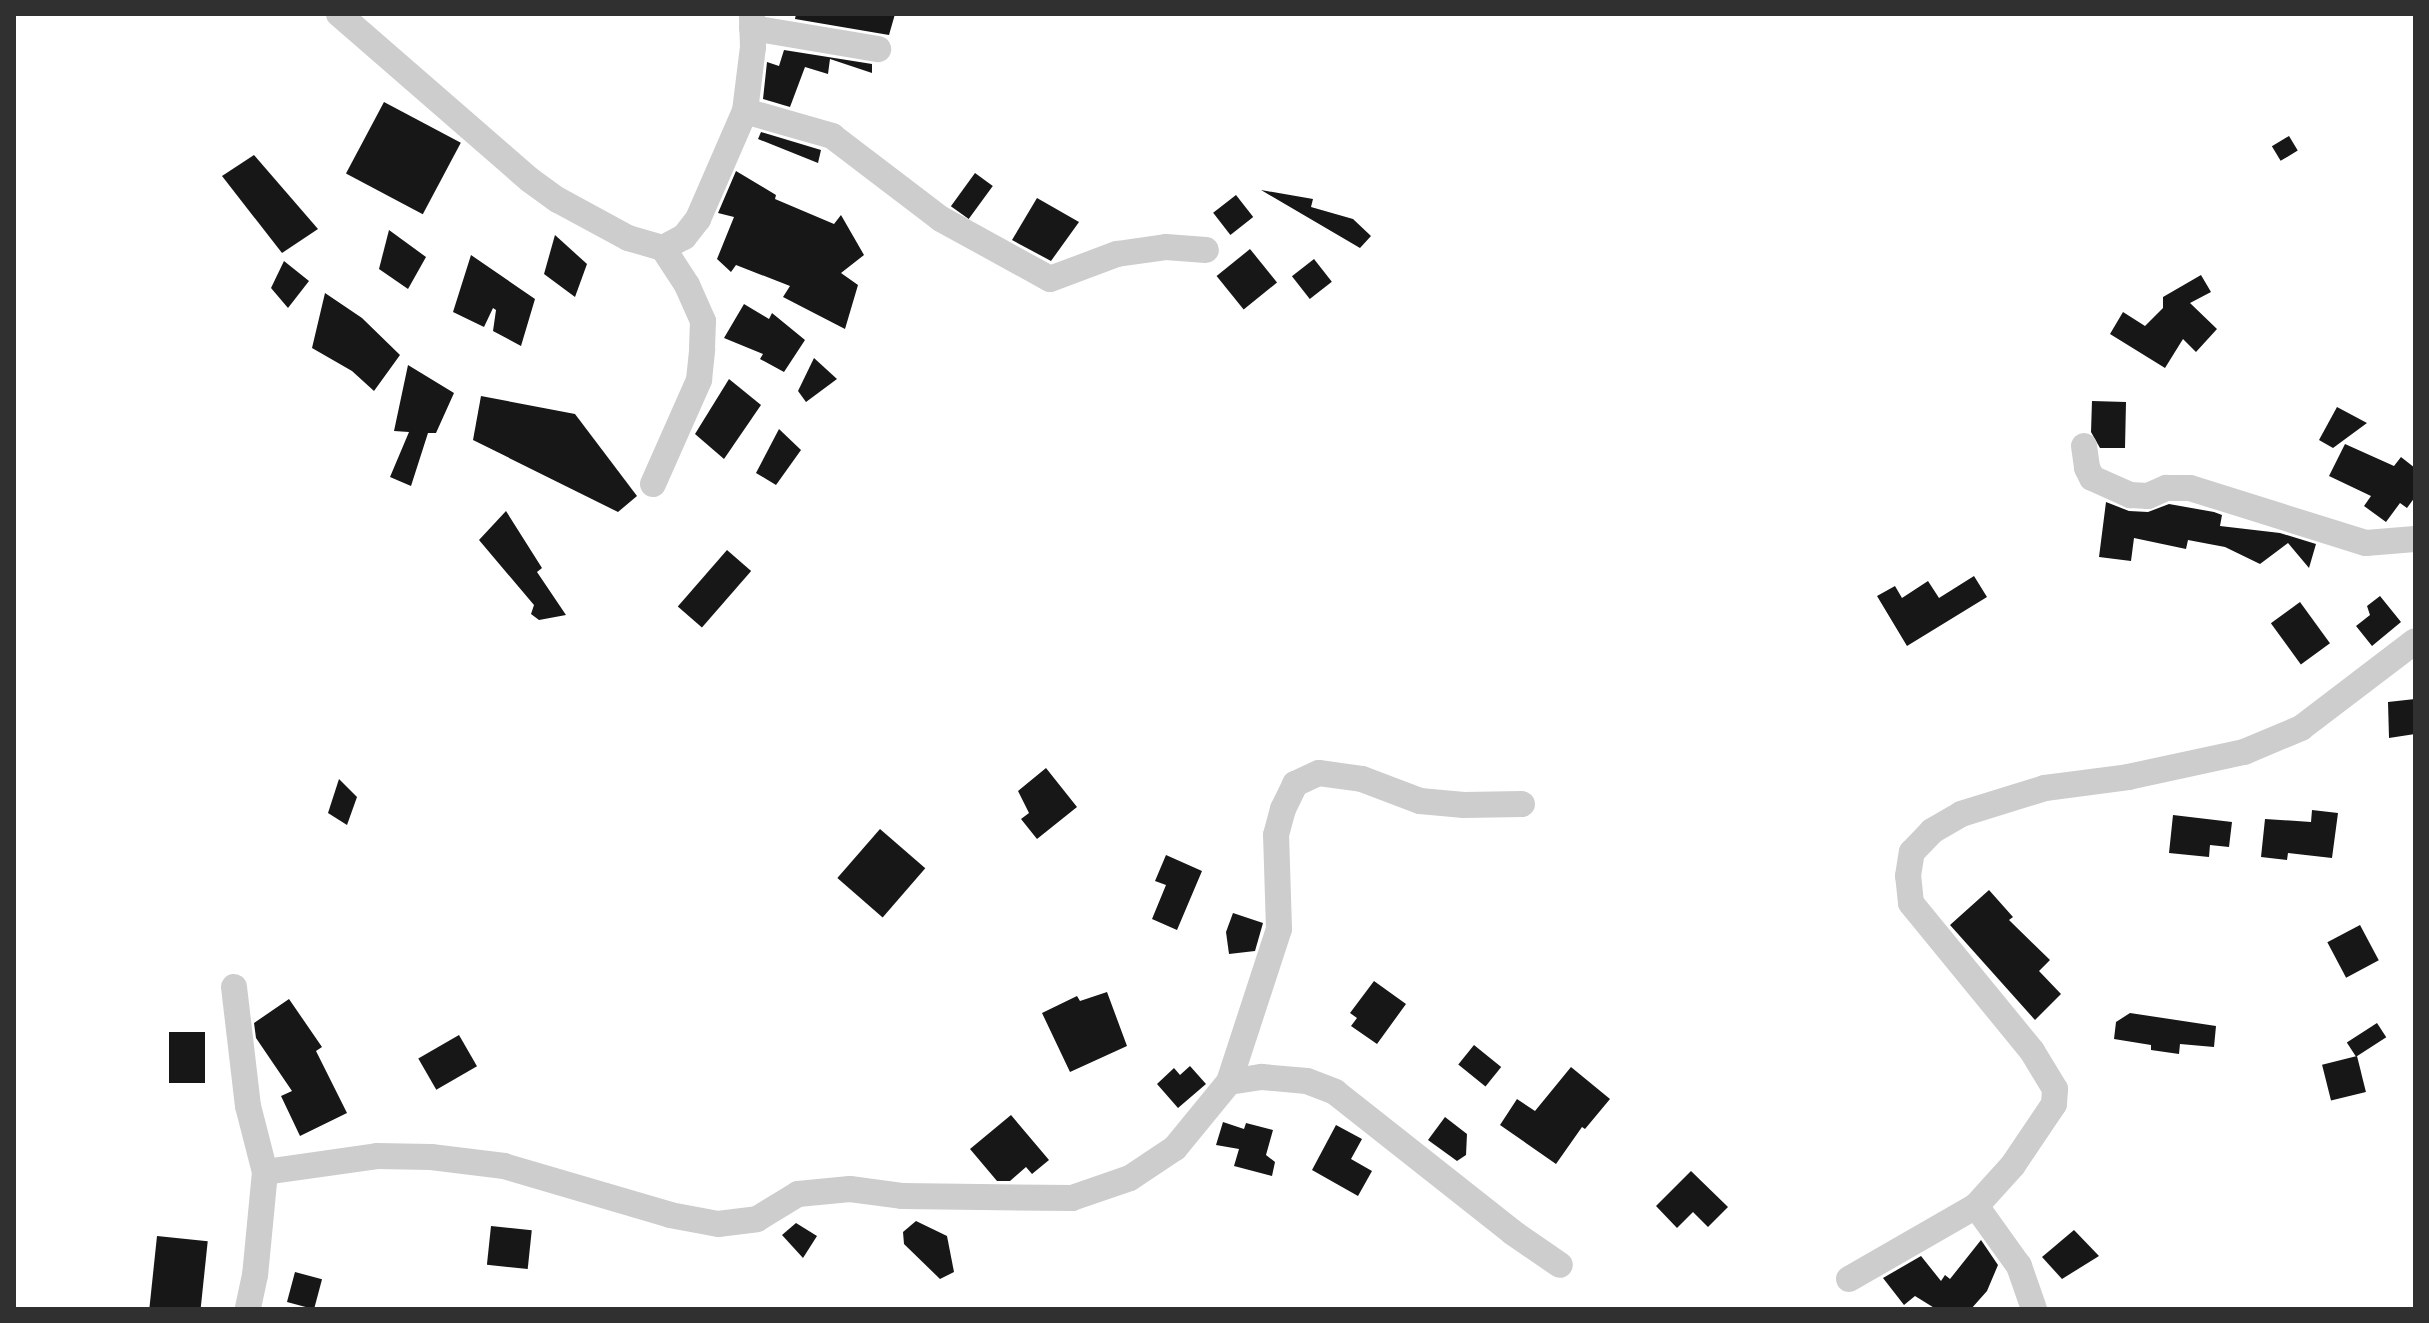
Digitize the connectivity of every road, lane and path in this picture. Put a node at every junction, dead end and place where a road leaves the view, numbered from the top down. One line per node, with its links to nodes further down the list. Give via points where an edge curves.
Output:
1 (339, 14): 5 (street, via 549,194 628,238)
2 (752, 21): 3 (street); 4 (street)
3 (878, 49)
4 (745, 111): 5 (street, via 698,219 684,237); 6 (street, via 832,136 941,219 1050,279 1117,254 1166,247)
5 (663, 248): 8 (street, via 703,321 702,349 699,380)
6 (1206, 250)
7 (2084, 446): 9 (street, via 2092,478 2130,495 2190,488 2366,543)
8 (653, 484)
9 (2415, 539)
10 (2415, 641): 15 (street, via 2301,728 2244,752 2045,788 1961,814 1932,831 1912,852 1911,903 2032,1051 2055,1089 2054,1104 2013,1165)
11 (1522, 804): 13 (street, via 1420,801 1362,779 1319,773 1295,784 1276,835 1279,929)
12 (234, 987): 14 (street, via 248,1106)
13 (1229, 1082): 14 (street, via 1175,1148 1130,1178 1072,1198 902,1196 850,1189 798,1194 757,1219 718,1224 504,1166 446,1159 377,1156); 16 (street, via 1262,1077 1307,1081 1335,1092)
14 (265, 1172): 18 (street)
15 (1976, 1206): 17 (street); 19 (street, via 2019,1266)
16 (1560, 1265)
17 (1849, 1279)
18 (248, 1309)
19 (2034, 1309)

